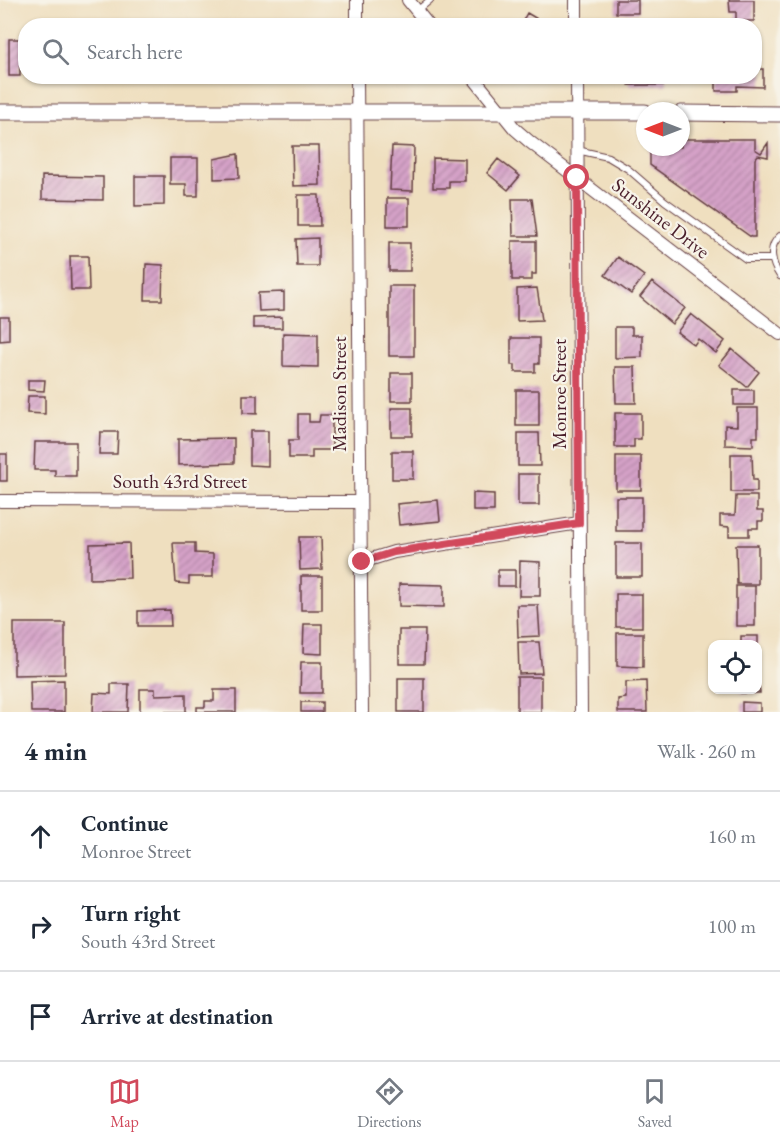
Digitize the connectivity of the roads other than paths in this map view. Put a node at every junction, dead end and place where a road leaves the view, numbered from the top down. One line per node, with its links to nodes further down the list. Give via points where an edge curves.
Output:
1 (357, 0): 6 (street)
2 (408, 0): 5 (street)
3 (430, 0): 5 (lane)
4 (576, 0): 8 (street)
5 (417, 11): 7 (street)
6 (357, 18)
7 (423, 18)
8 (576, 18)
9 (357, 84): 17 (street, Madison Street)
10 (478, 84): 14 (street, Sunshine Drive)
11 (577, 84): 12 (street, Monroe Street)
12 (577, 111): 14 (street); 15 (street); 19 (street, Monroe Street)
13 (0, 112): 17 (street)
14 (501, 112): 17 (street); 20 (street, Sunshine Drive, via 515,129)
15 (636, 112)
16 (690, 112): 18 (street)
17 (357, 113): 26 (street, Madison Street)
18 (780, 114)
19 (576, 150): 20 (street, Monroe Street); 22 (lane, via 608,157 746,259)
20 (577, 178): 24 (street, Sunshine Drive); 27 (street, Monroe Street)
21 (780, 236): 22 (lane, via 771,248)
22 (772, 259): 23 (lane)
23 (780, 276)
24 (780, 334)
25 (0, 501): 26 (street, South 43rd Street)
26 (359, 502): 28 (street, Madison Street)
27 (579, 523): 28 (street, via 394,552); 30 (street, Monroe Street)
28 (362, 562): 29 (street, Madison Street)
29 (362, 712)
30 (581, 712)

